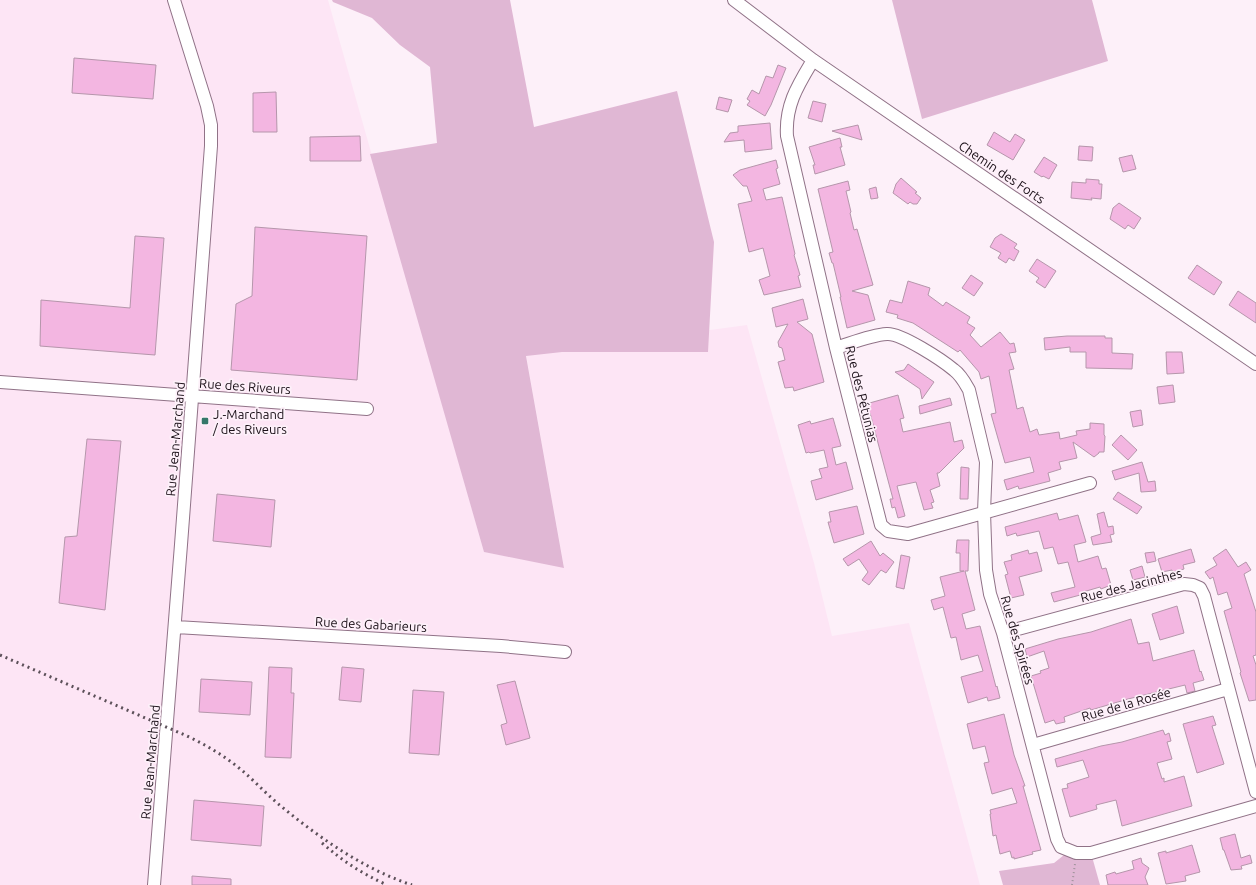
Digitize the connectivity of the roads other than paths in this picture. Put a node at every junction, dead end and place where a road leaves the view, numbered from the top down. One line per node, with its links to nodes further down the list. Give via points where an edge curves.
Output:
1 (174, 0): 7 (street, Rue Jean-Marchand, via 211,125)
2 (734, 0): 3 (street, Chemin des Forts)
3 (813, 60): 4 (street, Rue des Pétunias, via 789,106 787,136); 5 (street, Chemin des Forts)
4 (836, 348): 10 (street, Rue des Spirées, via 888,334 908,340 955,370 969,390 986,462); 10 (street, Rue des Pétunias, via 882,525 888,531 908,534)
5 (1256, 364)
6 (0, 382): 7 (street, Rue des Riveurs)
7 (193, 396): 8 (street, Rue des Riveurs); 11 (street, Rue Jean-Marchand)
8 (367, 409)
9 (1090, 483): 10 (street, Rue des Pétunias)
10 (984, 512): 12 (street, Rue des Spirées, via 986,570 990,594)
11 (176, 627): 13 (street, Rue des Gabarieurs); 18 (street, Rue Jean-Marchand)
12 (1003, 633): 14 (street, Rue des Jacinthes, via 1184,584 1193,585 1200,588 1204,596); 15 (street, Rue des Spirées)
13 (565, 652)
14 (1228, 689): 15 (street, Rue de la Rosée); 16 (street, Rue des Jacinthes)
15 (1033, 745): 17 (street, Rue des Spirées, via 1061,847 1076,853 1091,852)
16 (1256, 792)
17 (1256, 806)
18 (154, 885)

